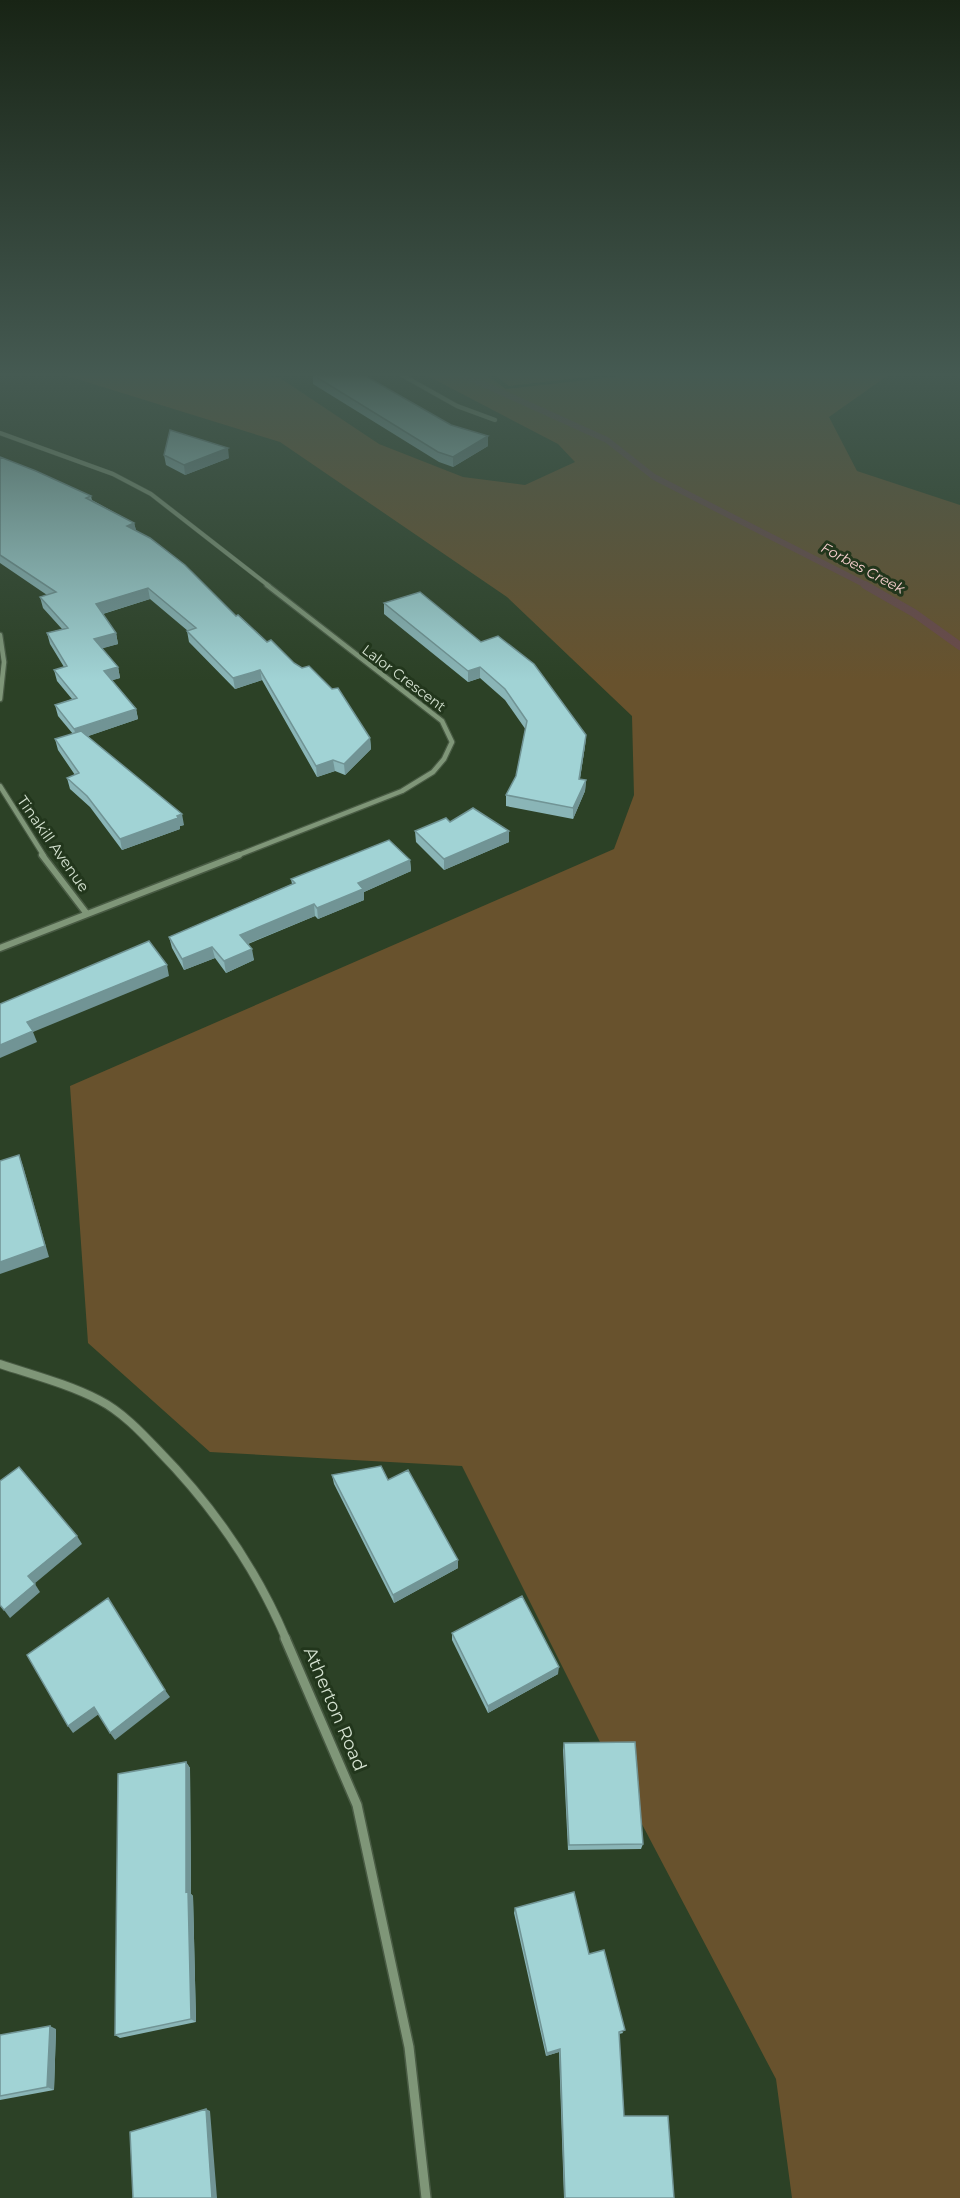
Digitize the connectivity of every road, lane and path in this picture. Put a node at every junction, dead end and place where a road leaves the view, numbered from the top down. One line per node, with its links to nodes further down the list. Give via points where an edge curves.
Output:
1 (118, 477): 5 (street, Lalor Crescent, via 151,494 442,721 452,742 439,767 402,791)
2 (0, 635): 3 (street, via 4,662)
3 (0, 699)
4 (0, 786): 5 (street, Tinakill Avenue, via 39,850)
5 (87, 914): 6 (street, Lalor Crescent)
6 (0, 948)
7 (0, 1365): 8 (street, Atherton Road, via 101,1401 139,1430 194,1487 229,1535 278,1618 357,1805 410,2048)
8 (426, 2198)

